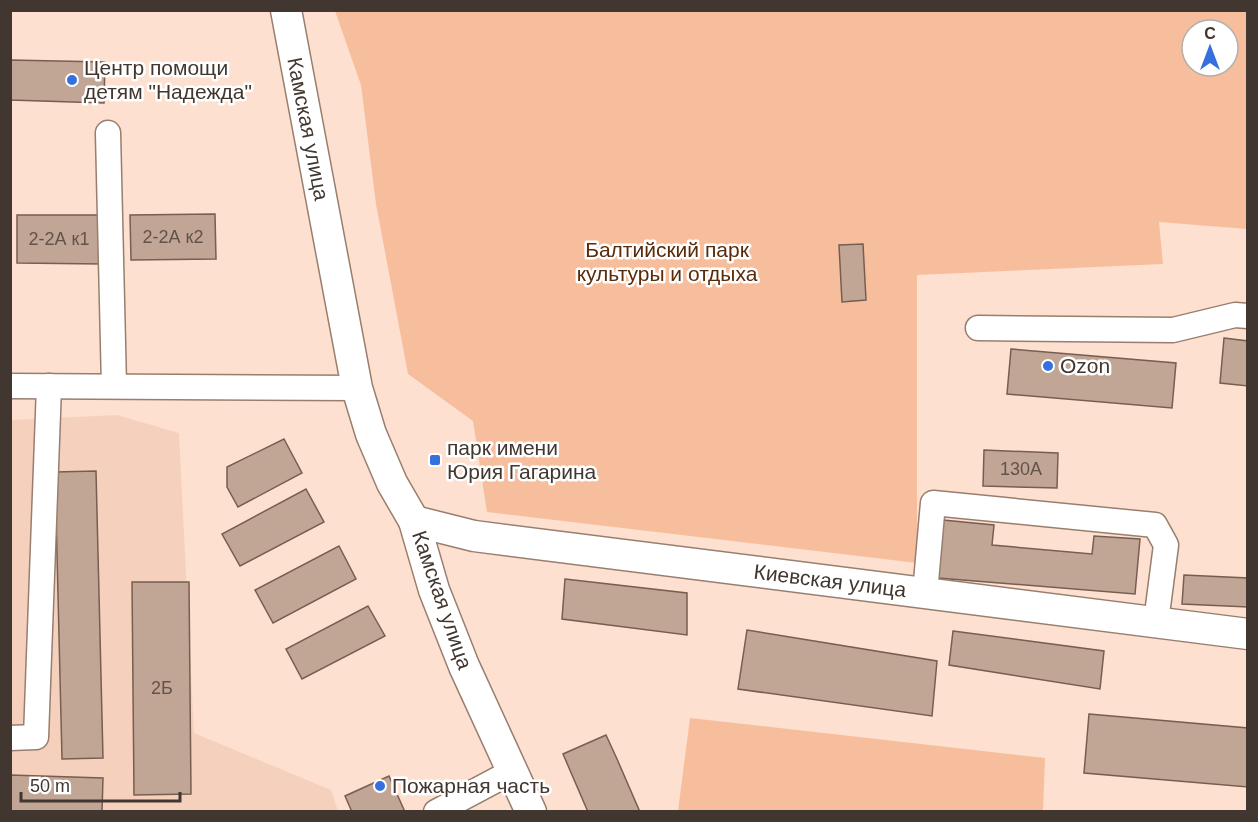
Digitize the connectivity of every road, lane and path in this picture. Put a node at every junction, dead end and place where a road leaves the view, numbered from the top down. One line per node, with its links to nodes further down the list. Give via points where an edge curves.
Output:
1 (286, 10): 8 (main road, Камская улица)
2 (108, 133): 7 (street)
3 (1248, 316): 4 (street, via 1235,315 1173,330)
4 (978, 328)
5 (10, 386): 6 (street)
6 (49, 386): 7 (street); 13 (street, via 36,737)
7 (114, 386): 8 (street)
8 (357, 388): 9 (main road, Камская улица, via 388,474)
9 (414, 521): 10 (main road, Киевская улица, via 474,536); 14 (main road, Камская улица, via 449,629)
10 (925, 593): 11 (main road, Киевская улица); 11 (street, via 933,503 1155,525 1166,545)
11 (1156, 622): 12 (main road, Киевская улица)
12 (1248, 634)
13 (10, 738)
14 (513, 771): 15 (street); 16 (main road, Камская улица)
15 (436, 812)
16 (531, 812)

